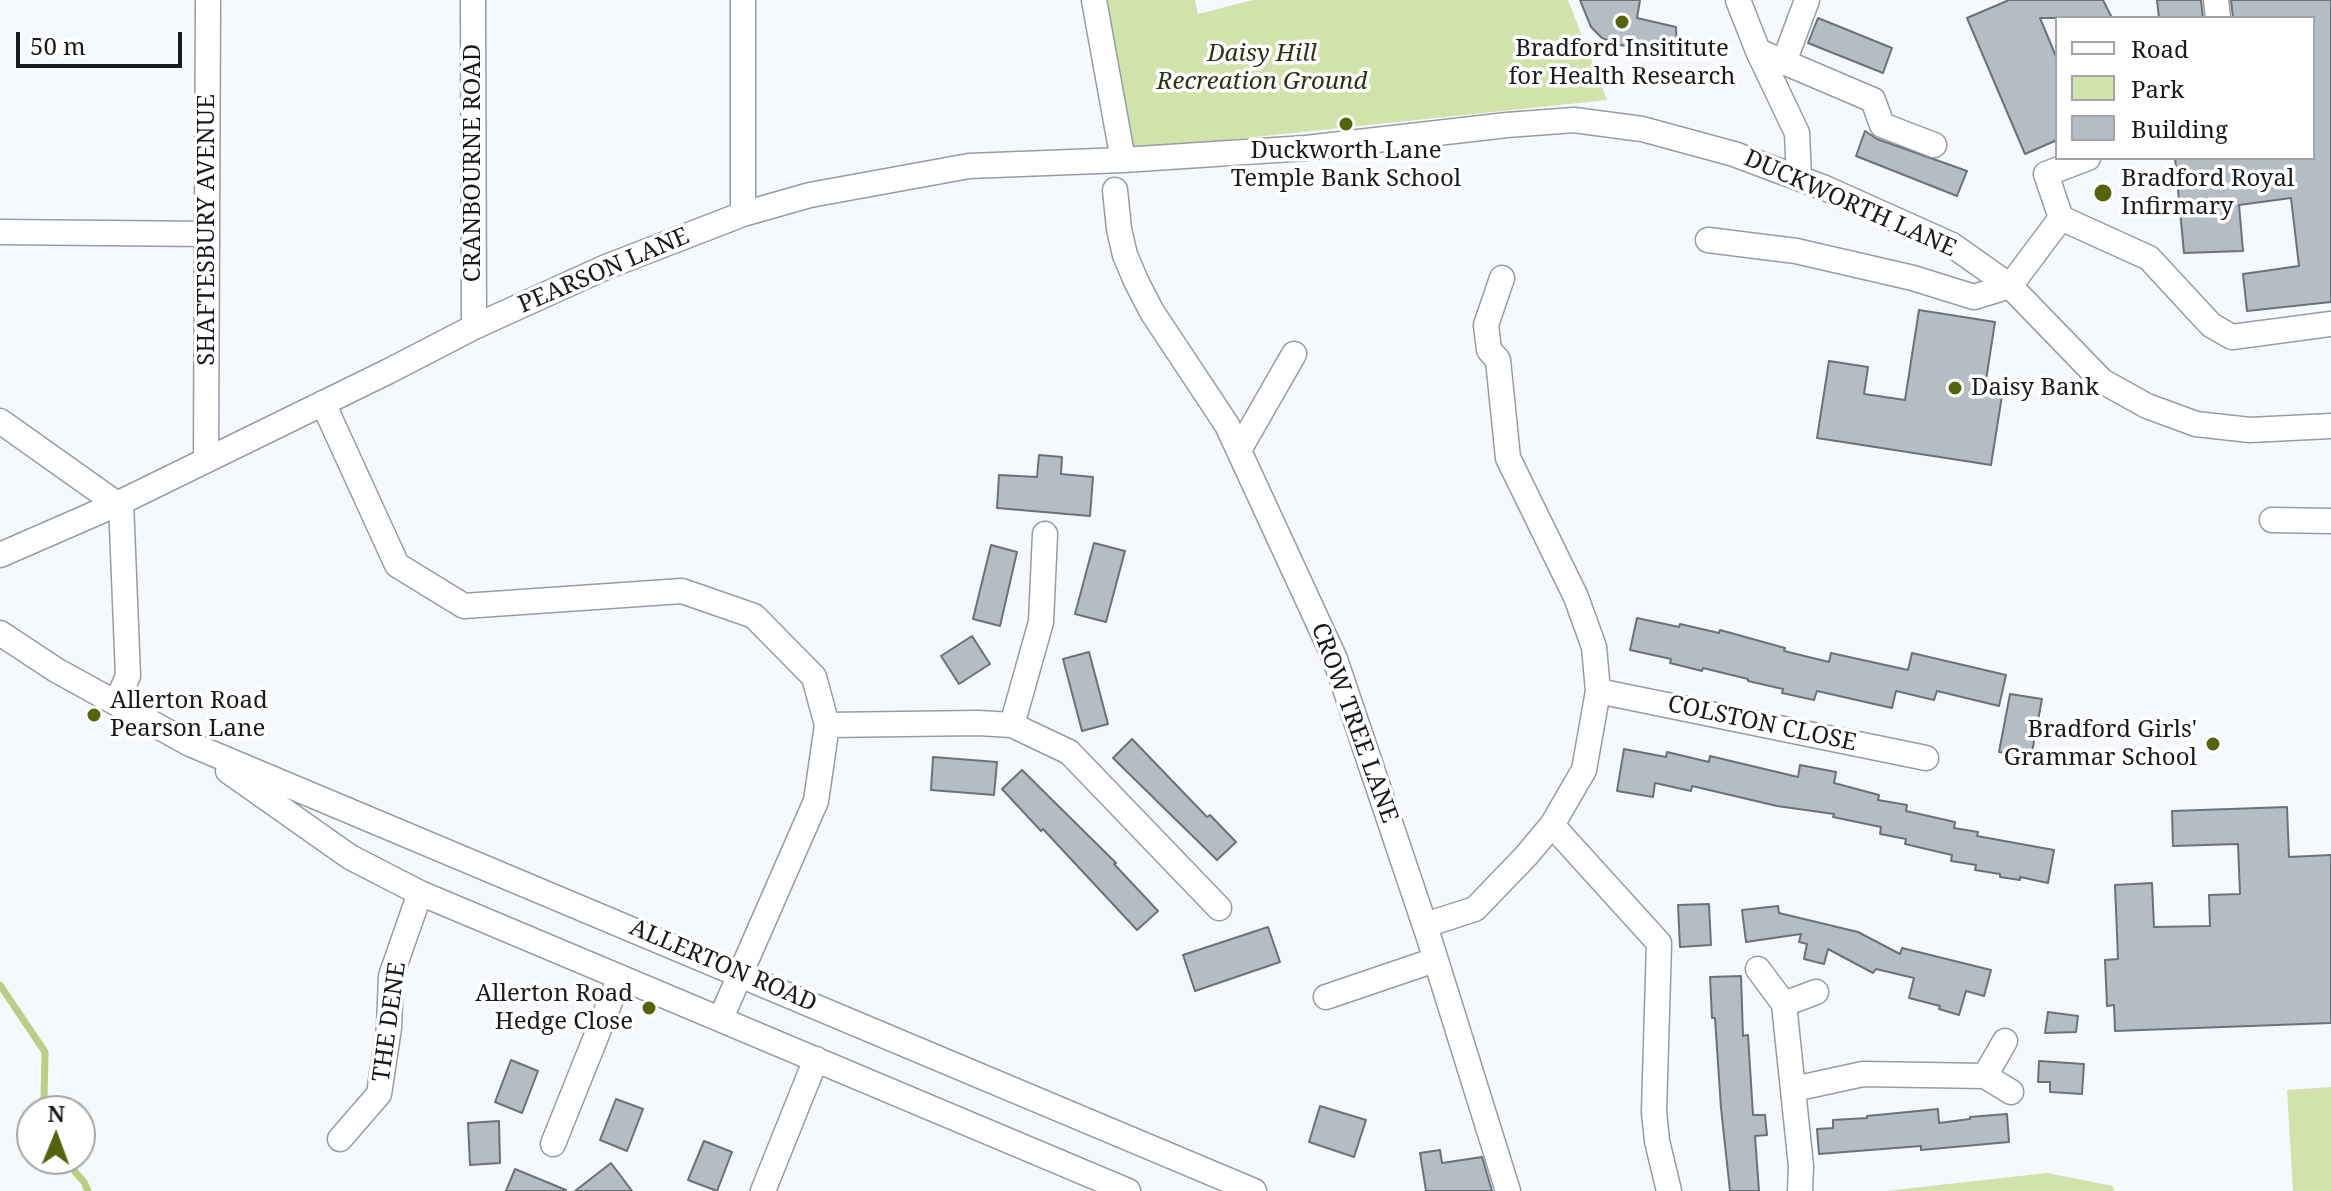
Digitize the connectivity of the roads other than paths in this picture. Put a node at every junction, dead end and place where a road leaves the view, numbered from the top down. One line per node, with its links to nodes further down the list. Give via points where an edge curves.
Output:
1 (208, 0): 17 (street, SHAFTESBURY AVENUE)
2 (473, 0): 22 (street, CRANBOURNE ROAD)
3 (743, 0): 14 (street)
4 (1094, 0): 10 (street)
5 (1738, 0): 7 (street)
6 (1807, 0): 8 (street)
7 (1758, 51): 8 (street); 12 (street, via 1797,133)
8 (1784, 62): 9 (street, via 1873,100 1882,125)
9 (1934, 145)
10 (1123, 160): 12 (street, DUCKWORTH LANE, via 1306,148 1574,120 1642,129); 14 (street, PEARSON LANE, via 969,166 810,195)
11 (2083, 160): 15 (street, via 2046,174)
12 (1799, 178): 20 (street, DUCKWORTH LANE, via 1952,245)
13 (1115, 190): 27 (street, CROW TREE LANE, via 1125,255 1136,281)
14 (743, 214): 22 (street, PEARSON LANE, via 606,267)
15 (2061, 218): 20 (street); 21 (street, via 2149,258 2211,325 2232,337)
16 (0, 232): 17 (street)
17 (207, 234): 28 (street, SHAFTESBURY AVENUE)
18 (1708, 240): 20 (street, via 1796,251 1974,297)
19 (1502, 278): 35 (street, via 1486,325 1489,350 1498,360 1508,458 1576,597 1594,647)
20 (2010, 286): 26 (street, DUCKWORTH LANE, via 2102,381 2147,406 2196,424 2236,429)
21 (2331, 324)
22 (474, 327): 24 (street, PEARSON LANE)
23 (1294, 354): 27 (street)
24 (323, 403): 28 (street, PEARSON LANE); 37 (street, via 397,565 464,606 682,591 754,616 814,677)
25 (0, 421): 29 (street)
26 (2331, 426)
27 (1239, 450): 44 (street, CROW TREE LANE, via 1335,659)
28 (206, 460): 29 (street, PEARSON LANE)
29 (119, 503): 33 (street, PEARSON LANE); 36 (street, via 128,676)
30 (2272, 520): 31 (street)
31 (2331, 521)
32 (1045, 534): 38 (street, via 1041,622)
33 (0, 555)
34 (0, 633): 36 (street, ALLERTON ROAD)
35 (1598, 691): 40 (street, COLSTON CLOSE); 41 (street, via 1584,770)
36 (116, 703): 39 (street, ALLERTON ROAD)
37 (827, 725): 38 (street); 47 (street, via 816,801)
38 (1012, 725): 43 (street, via 1069,752)
39 (190, 744): 42 (street, ALLERTON ROAD, via 350,857); 47 (street, ALLERTON ROAD)
40 (1926, 758)
41 (1552, 825): 44 (street, via 1475,909); 64 (street, via 1659,943 1655,1126)
42 (420, 893): 48 (street, ALLERTON ROAD); 58 (street, THE DENE, via 391,976 379,1094)
43 (1219, 908)
44 (1425, 925): 45 (street, CROW TREE LANE)
45 (1435, 960): 50 (street); 63 (street, CROW TREE LANE)
46 (1758, 969): 51 (street)
47 (741, 974): 52 (street); 62 (street, ALLERTON ROAD)
48 (620, 977): 52 (street, ALLERTON ROAD); 59 (street)
49 (1816, 992): 51 (street)
50 (1326, 997)
51 (1784, 1004): 56 (street)
52 (721, 1018): 54 (street, ALLERTON ROAD)
53 (2005, 1041): 55 (street)
54 (816, 1059): 60 (street); 61 (street, ALLERTON ROAD)
55 (1985, 1076): 56 (street, via 1863,1074); 57 (street)
56 (1794, 1089): 65 (street)
57 (2011, 1092)
58 (340, 1139)
59 (553, 1144)
60 (763, 1191)
61 (1128, 1191)
62 (1254, 1191)
63 (1508, 1191)
64 (1669, 1191)
65 (1800, 1191)

